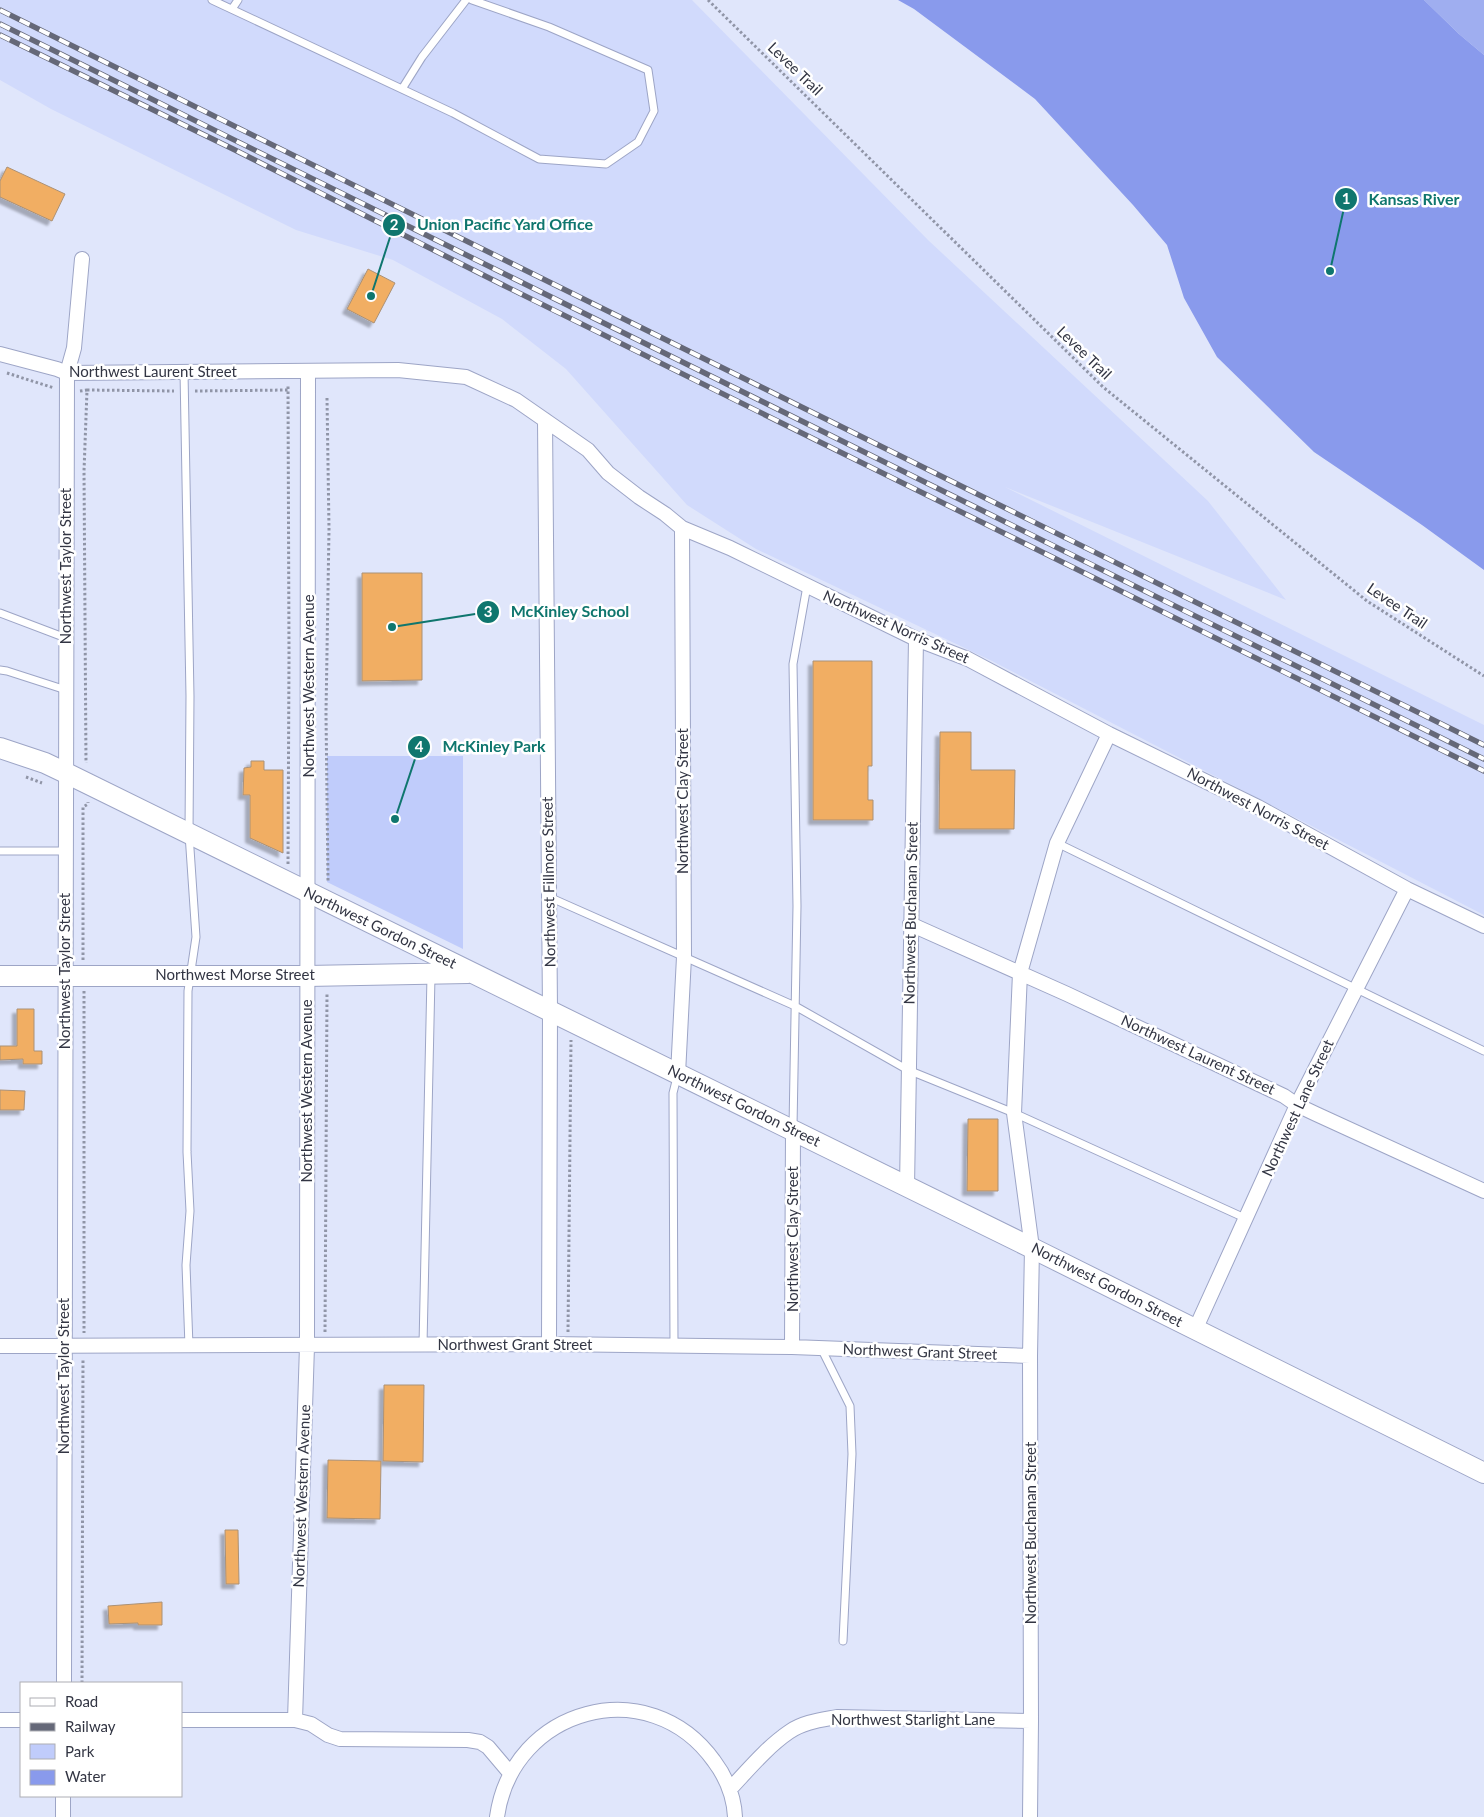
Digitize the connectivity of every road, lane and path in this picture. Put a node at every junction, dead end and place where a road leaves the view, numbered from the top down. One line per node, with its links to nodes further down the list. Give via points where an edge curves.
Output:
1 (212, 0): 6 (lane)
2 (238, 0): 6 (lane)
3 (466, 0): 7 (lane)
4 (472, 0): 7 (lane, via 648,70 654,111 638,142 606,164 539,159)
5 (708, 0): 26 (path, Levee Trail, via 1103,387 1367,601)
6 (232, 9): 7 (lane)
7 (402, 89)
8 (82, 259): 13 (street, Northwest Taylor Street, via 74,348)
9 (0, 354): 13 (street, Northwest Laurent Street)
10 (184, 372): 11 (street, Northwest Laurent Street); 13 (street, Northwest Laurent Street); 17 (lane)
11 (288, 372): 12 (street, Northwest Laurent Street); 15 (path)
12 (308, 372): 16 (street, Northwest Western Avenue); 19 (street, Northwest Norris Street, via 398,370 466,377 516,400)
13 (67, 374): 23 (street, Northwest Taylor Street)
14 (87, 390): 17 (path)
15 (288, 390): 16 (path); 17 (path); 37 (path)
16 (308, 390): 40 (street, Northwest Western Avenue)
17 (184, 391): 33 (lane, via 190,696)
18 (327, 398): 38 (path, via 327,882)
19 (545, 420): 20 (street, Northwest Norris Street, via 588,450 608,472); 41 (street, Northwest Fillmore Street)
20 (682, 528): 21 (street, Northwest Norris Street); 44 (street, Northwest Clay Street)
21 (807, 586): 24 (street, Northwest Norris Street); 54 (lane, via 793,664 797,906)
22 (0, 613): 23 (lane)
23 (66, 638): 27 (street, Northwest Taylor Street)
24 (916, 640): 28 (street, Northwest Norris Street, via 968,659); 42 (street, Northwest Buchanan Street)
25 (0, 670): 27 (lane)
26 (1484, 676)
27 (66, 690): 30 (street, Northwest Taylor Street)
28 (1109, 734): 34 (street, Northwest Buchanan Street); 39 (street, Northwest Norris Street, via 1258,807)
29 (0, 748): 30 (main road, Northwest Gordon Street)
30 (66, 773): 32 (street, Northwest Taylor Street); 33 (main road, Northwest Gordon Street)
31 (25, 777): 32 (path, via 50,786 51,794)
32 (66, 798): 36 (street, Northwest Taylor Street); 51 (path, via 82,807)
33 (189, 834): 40 (main road, Northwest Gordon Street); 48 (lane, via 196,937)
34 (1057, 843): 46 (street, Northwest Buchanan Street); 52 (lane)
35 (0, 852): 36 (lane)
36 (65, 852): 51 (street, Northwest Taylor Street)
37 (288, 864)
38 (336, 886)
39 (1407, 890): 43 (street, Northwest Norris Street); 52 (street, Northwest Lane Street)
40 (309, 893): 45 (main road, Northwest Gordon Street); 50 (street, Northwest Western Avenue)
41 (549, 897): 44 (lane); 55 (street, Northwest Fillmore Street)
42 (910, 924): 46 (street, Northwest Laurent Street); 58 (street, Northwest Buchanan Street)
43 (1484, 926)
44 (684, 957): 54 (lane); 59 (street, Northwest Clay Street)
45 (471, 973): 47 (main road, Northwest Morse Street); 55 (main road, Northwest Gordon Street)
46 (1020, 973): 60 (street, Northwest Laurent Street, via 1284,1096); 61 (street, Northwest Buchanan Street)
47 (431, 974): 50 (main road, Northwest Morse Street); 70 (lane)
48 (190, 975): 50 (main road, Northwest Morse Street); 51 (main road, Northwest Morse Street); 73 (lane, via 187,1152 190,1211 186,1265)
49 (0, 976): 51 (main road, Northwest Morse Street)
50 (307, 984): 68 (path, via 327,992); 74 (street, Northwest Western Avenue)
51 (74, 985): 53 (path); 76 (street, Northwest Taylor Street); 77 (path)
52 (1356, 988): 57 (lane); 60 (street, Northwest Lane Street)
53 (94, 993)
54 (795, 1006): 58 (lane); 62 (lane)
55 (550, 1010): 56 (main road, Northwest Gordon Street); 69 (street, Northwest Fillmore Street)
56 (571, 1022): 59 (main road, Northwest Gordon Street); 71 (path)
57 (1484, 1051)
58 (908, 1070): 61 (lane); 63 (street, Northwest Buchanan Street)
59 (678, 1074): 62 (main road, Northwest Gordon Street); 75 (lane, via 673,1093)
60 (1297, 1105): 64 (street, Northwest Laurent Street); 65 (street, Northwest Lane Street)
61 (1014, 1113): 65 (lane); 66 (street, Northwest Buchanan Street)
62 (793, 1131): 63 (main road, Northwest Gordon Street); 78 (street, Northwest Clay Street)
63 (907, 1187): 66 (main road, Northwest Gordon Street)
64 (1484, 1191)
65 (1247, 1219): 67 (street, Northwest Lane Street)
66 (1032, 1248): 67 (main road, Northwest Gordon Street); 80 (street, Northwest Buchanan Street)
67 (1195, 1330): 81 (main road, Northwest Gordon Street)
68 (324, 1336)
69 (549, 1344): 70 (street, Northwest Grant Street); 71 (street, Northwest Grant Street)
70 (423, 1345): 74 (street, Northwest Grant Street)
71 (568, 1345): 75 (street, Northwest Grant Street)
72 (0, 1346): 76 (street, Northwest Grant Street)
73 (189, 1346): 74 (street, Northwest Grant Street); 77 (street, Northwest Grant Street)
74 (307, 1346): 88 (street, Northwest Western Avenue)
75 (674, 1346): 78 (street, Northwest Grant Street)
76 (64, 1347): 77 (street, Northwest Grant Street); 83 (street, Northwest Taylor Street)
77 (83, 1347): 84 (path)
78 (792, 1347): 79 (street, Northwest Grant Street)
79 (821, 1348): 80 (street, Northwest Grant Street); 82 (lane, via 850,1406 852,1454)
80 (1030, 1356): 89 (street, Northwest Buchanan Street)
81 (1484, 1473)
82 (843, 1641)
83 (64, 1682)
84 (82, 1682)
85 (0, 1720): 86 (street)
86 (20, 1720)
87 (182, 1720): 88 (street)
88 (295, 1720): 90 (street, via 340,1739 480,1742)
89 (1032, 1721): 91 (street, Northwest Starlight Lane, via 837,1717 810,1722 776,1742); 96 (street, Northwest Buchanan Street)
90 (510, 1773): 91 (street, via 531,1745 559,1724 591,1712 626,1710 656,1716 690,1734 720,1768); 94 (street)
91 (730, 1789): 95 (street)
92 (63, 1797): 93 (street)
93 (63, 1817)
94 (497, 1817)
95 (735, 1817)
96 (1030, 1817)

